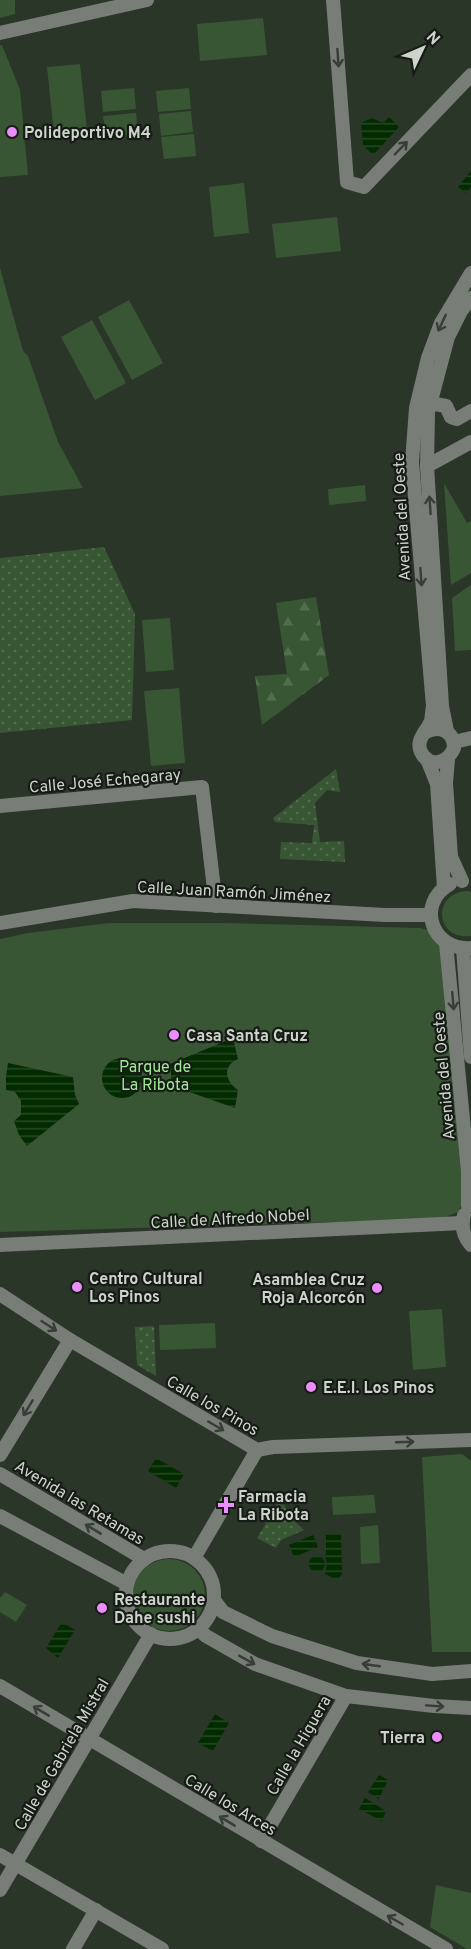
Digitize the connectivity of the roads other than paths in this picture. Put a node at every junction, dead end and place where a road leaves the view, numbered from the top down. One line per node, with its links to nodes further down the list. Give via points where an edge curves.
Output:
1 (147, 0): 3 (street)
2 (333, 0): 4 (street, one-way to 4, via 347,182 364,187)
3 (0, 33)
4 (468, 79)
5 (471, 273): 11 (street, Avenida del Oeste, one-way to 11, via 441,323 416,408 412,462 433,706)
6 (471, 298): 7 (street, Avenida del Oeste, via 448,337)
7 (430, 403): 8 (street, via 446,406 451,417 457,419); 10 (street, Avenida del Oeste)
8 (471, 411)
9 (471, 442): 10 (street, Avenida del Oeste)
10 (427, 466): 12 (street, Avenida del Oeste, one-way to 10, via 442,706)
11 (424, 733): 12 (street, via 439,728); 14 (street, via 419,747)
12 (450, 736): 13 (street); 15 (street, via 452,754)
13 (471, 738)
14 (427, 759): 15 (street, via 437,763); 18 (street, via 436,784)
15 (448, 759): 17 (street, via 452,857)
16 (0, 806): 19 (street, Calle José Echegaray, via 202,787)
17 (467, 881): 18 (street)
18 (444, 888): 20 (street, via 432,905)
19 (216, 906): 20 (street, Calle Juan Ramón Jiménez); 21 (street, Calle Juan Ramón Jiménez, via 133,901)
20 (431, 915): 22 (street, via 433,926)
21 (0, 922)
22 (446, 943): 23 (street); 25 (street, Avenida del Oeste, one-way to 25)
23 (467, 948): 24 (street, Avenida del Oeste)
24 (471, 1057)
25 (470, 1204): 26 (street, Avenida del Oeste)
26 (462, 1223): 27 (street, Calle de Alfredo Nobel); 28 (street)
27 (0, 1245)
28 (471, 1245)
29 (0, 1294): 30 (street, Calle los Pinos, one-way to 30)
30 (70, 1340): 32 (street, Calle los Pinos, one-way to 32); 33 (street, one-way to 33)
31 (471, 1440): 32 (street, Calle los Pinos, one-way to 31)
32 (257, 1450): 36 (street)
33 (0, 1455)
34 (0, 1474): 37 (street, Avenida las Retamas, one-way to 34)
35 (0, 1516): 38 (street)
36 (194, 1558): 37 (street, via 163,1551); 39 (street, via 210,1576)
37 (144, 1559): 38 (street)
38 (127, 1584): 41 (street, via 130,1614)
39 (214, 1600): 40 (street, via 209,1616); 42 (street, one-way to 39, via 432,1674 357,1663 272,1636 224,1612)
40 (198, 1629): 41 (street, via 183,1637 167,1639); 44 (street, one-way to 44, via 255,1664)
41 (151, 1634): 46 (street, Calle de Gabriela Mistral)
42 (471, 1671)
43 (0, 1686): 46 (street, Calle los Arces, one-way to 43)
44 (346, 1696): 45 (street, one-way to 45); 47 (street, Calle la Higuera)
45 (471, 1708)
46 (88, 1739): 47 (street, Calle los Arces, one-way to 46); 49 (street, Calle de Gabriela Mistral)
47 (261, 1841): 54 (street, Calle los Arces, one-way to 47)
48 (0, 1855): 49 (street)
49 (16, 1864): 50 (street, Calle de Gabriela Mistral); 51 (street)
50 (0, 1890)
51 (96, 1910): 52 (street); 53 (street)
52 (73, 1949)
53 (162, 1949)
54 (446, 1949)

